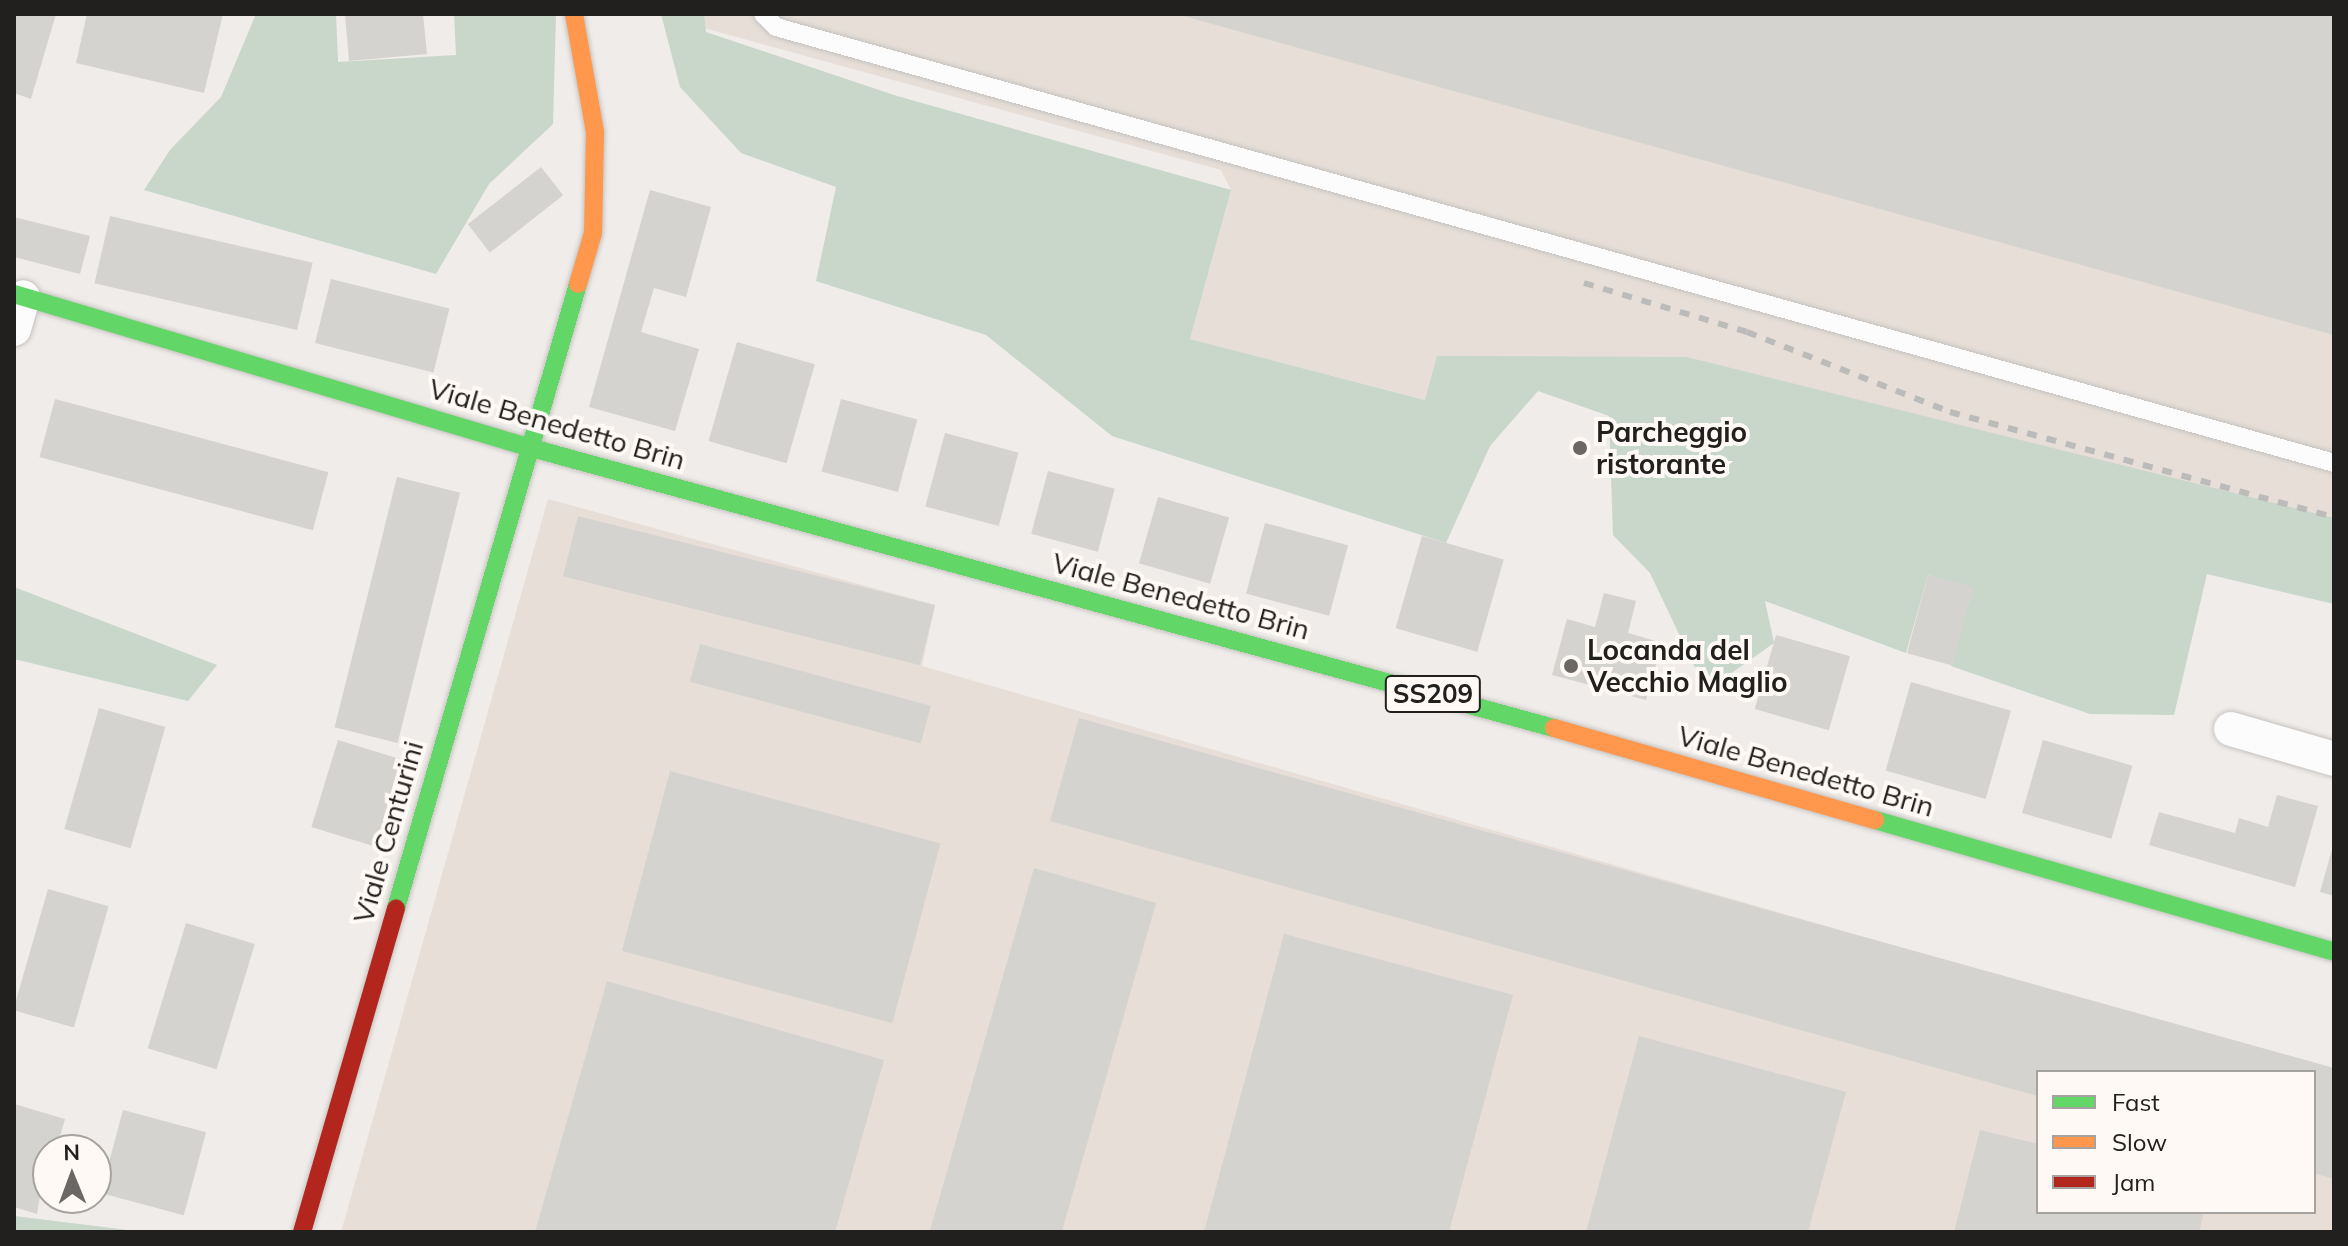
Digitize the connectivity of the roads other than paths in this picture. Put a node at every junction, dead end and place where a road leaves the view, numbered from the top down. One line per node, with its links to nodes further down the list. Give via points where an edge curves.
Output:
1 (574, 14): 4 (main road, Viale Centurini, via 599,180 593,233)
2 (763, 14): 5 (lane, via 776,27)
3 (17, 307): 4 (main road, Viale Benedetto Brin)
4 (528, 447): 8 (main road, Viale Benedetto Brin / SS209, via 1511,716); 9 (main road, Viale Centurini)
5 (2334, 463)
6 (2231, 729): 7 (street)
7 (2334, 759)
8 (2334, 952)
9 (302, 1232)

